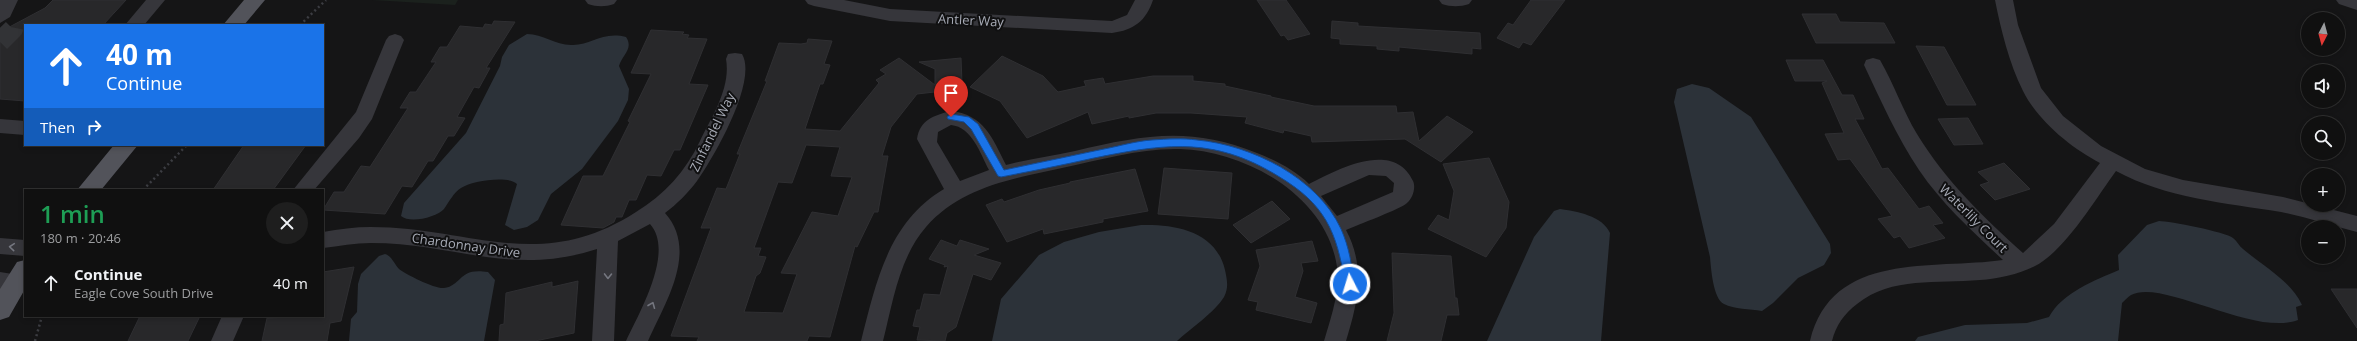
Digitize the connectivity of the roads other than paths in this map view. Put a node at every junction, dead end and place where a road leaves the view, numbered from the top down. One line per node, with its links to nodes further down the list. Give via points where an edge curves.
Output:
1 (156, 0): 14 (street)
2 (255, 0): 15 (main road)
3 (594, 0): 4 (street)
4 (608, 0)
5 (814, 0): 13 (street, Antler Way, via 890,15)
6 (923, 0): 13 (street)
7 (1144, 0): 13 (street, Antler Way, via 1138,16 1129,23 1112,27)
8 (1448, 0): 9 (street)
9 (1463, 0)
10 (2004, 0): 22 (street, via 2026,77 2039,102 2069,134)
11 (2345, 0): 12 (street)
12 (2357, 4)
13 (918, 17)
14 (135, 24)
15 (234, 24)
16 (395, 40): 25 (street, via 365,114)
17 (735, 59): 28 (street, Zinfandel Way, via 734,85 700,162 678,191)
18 (1873, 65): 35 (street, Waterlily Court, via 1908,135 1936,178 1968,214)
19 (0, 126): 20 (street)
20 (24, 128)
21 (126, 146): 24 (main road)
22 (2112, 162): 29 (street, via 2156,181 2183,188 2283,204); 35 (street, via 2049,244 2035,256)
23 (1001, 174): 26 (street); 26 (street, via 972,124 963,118 947,118 935,123 927,136); 27 (street, via 1131,146 1188,142 1235,151 1260,160 1288,176)
24 (89, 189)
25 (305, 189)
26 (956, 192): 42 (street, via 923,217 901,246 894,262)
27 (1308, 193): 30 (street, via 1318,202); 30 (street, via 1365,168 1376,166 1385,166 1401,177 1404,191 1398,200)
28 (652, 213): 31 (street, Zinfandel Way); 41 (street, one-way to 28, via 670,256 667,231)
29 (2357, 224)
30 (1334, 226): 43 (street, via 1345,252 1350,284 1345,317)
31 (608, 237): 32 (street, Chardonnay Drive, via 571,249 533,253 506,252 381,234 357,234); 40 (street, one-way to 40, via 608,291)
32 (324, 240)
33 (0, 246): 34 (street, one-way to 33)
34 (24, 248)
35 (2020, 263): 44 (street, via 1998,271 1973,274 1909,274 1882,279 1846,299 1824,330)
36 (14, 277): 37 (main road)
37 (0, 310)
38 (233, 317): 39 (street)
39 (222, 341)
40 (603, 341)
41 (637, 341)
42 (872, 341)
43 (1335, 341)
44 (1821, 341)

